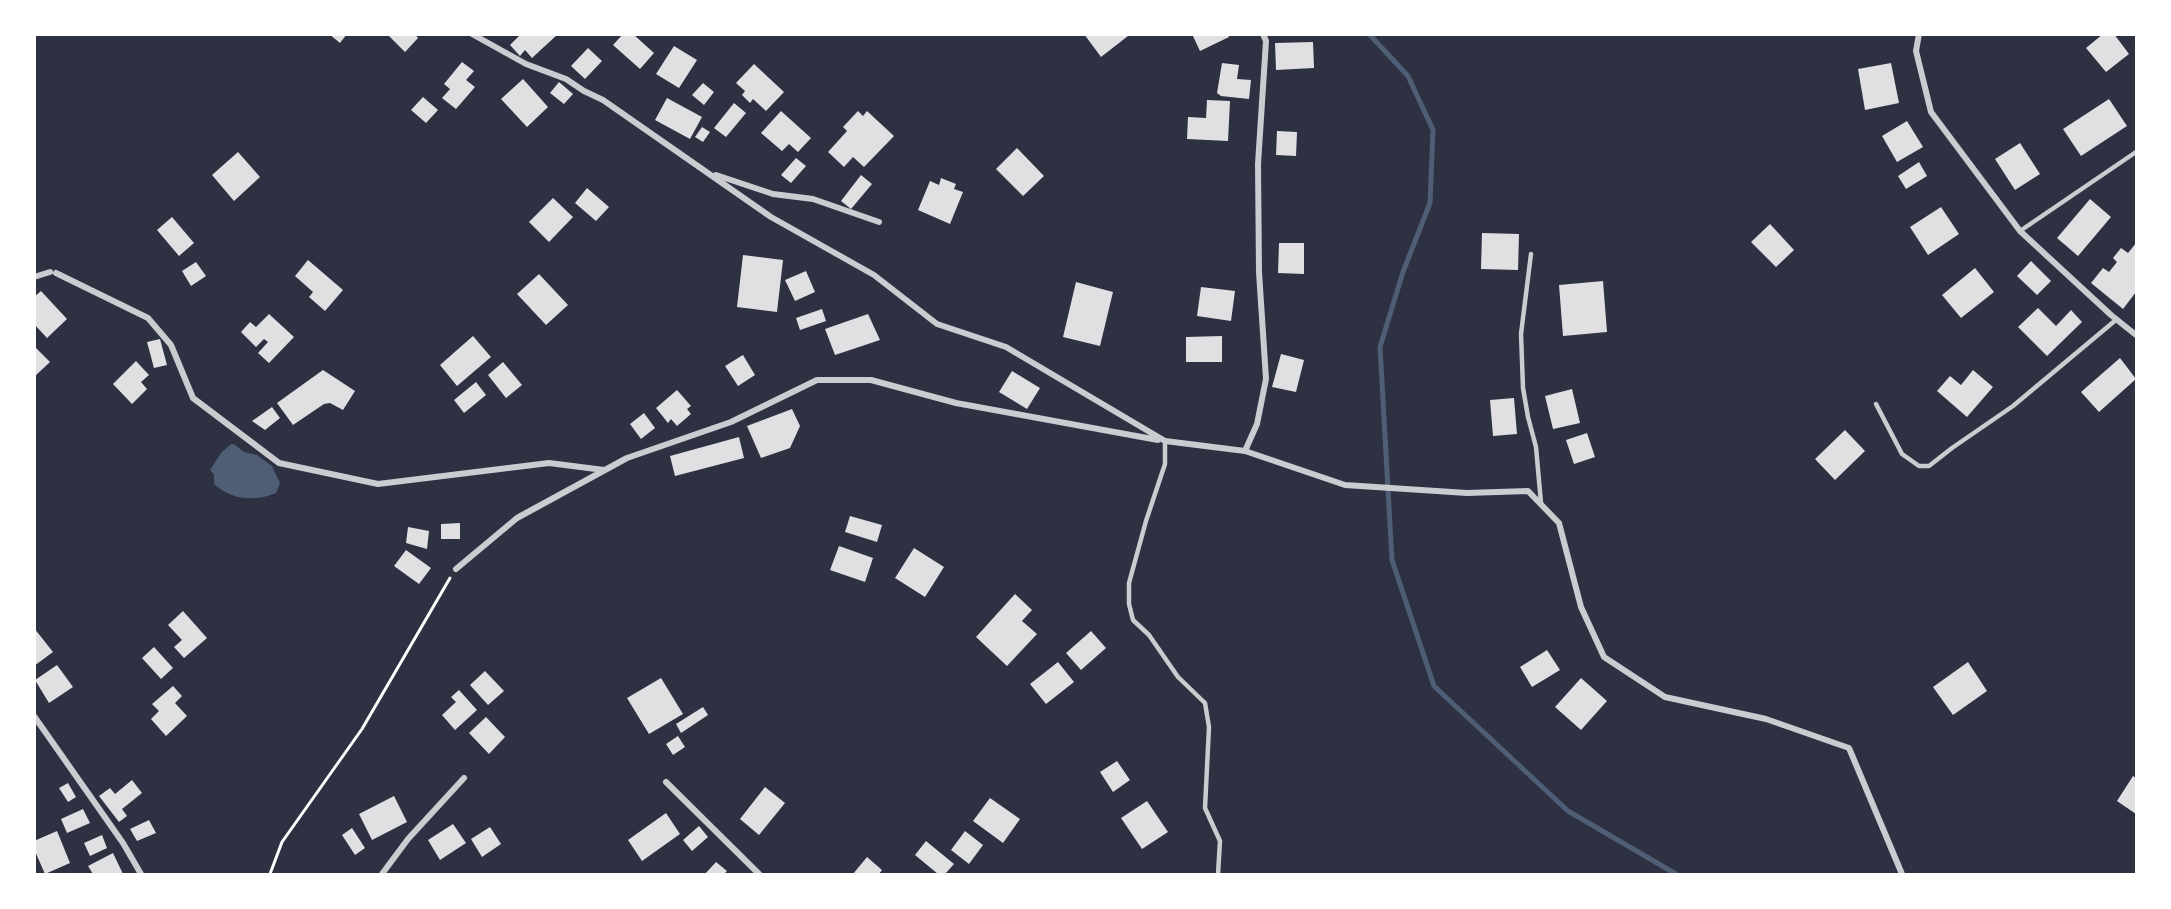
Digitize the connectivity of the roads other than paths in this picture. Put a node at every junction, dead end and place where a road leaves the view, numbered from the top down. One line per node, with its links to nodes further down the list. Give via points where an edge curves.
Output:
1 (472, 34): 5 (street, via 603,100)
2 (1263, 34): 14 (street, via 1266,41 1258,164 1259,272 1266,379 1257,424)
3 (1919, 34): 7 (street, via 1916,51 1931,112)
4 (2136, 152): 7 (lane)
5 (709, 172): 6 (street, via 773,194 813,199); 13 (street, via 771,217 874,275 937,324 1006,347)
6 (879, 222)
7 (2020, 231): 10 (street)
8 (1531, 254): 16 (lane, via 1521,334 1523,388 1536,447)
9 (34, 277): 15 (street, via 53,272 148,318 171,345 193,398 279,463 378,484 549,463)
10 (2117, 319): 11 (street); 12 (lane, via 2013,406 1929,466 1919,466 1902,454)
11 (2136, 335)
12 (1876, 404)
13 (1165, 441): 14 (street); 15 (street, via 956,403 871,380 817,380 731,422 627,458); 24 (lane, via 1165,464 1129,583 1129,604 1134,620 1178,677 1205,704 1209,727 1205,808 1220,841)
14 (1245, 451): 16 (street, via 1345,485 1467,493 1528,491)
15 (605, 470): 17 (street, via 517,518)
16 (1540, 503): 25 (street, via 1559,523 1581,607 1605,657 1665,697 1766,719 1849,748)
17 (456, 569)
18 (34, 716): 21 (street)
19 (464, 778): 22 (street)
20 (666, 782): 23 (street)
21 (141, 874)
22 (382, 874)
23 (759, 874)
24 (1218, 874)
25 (1902, 874)

